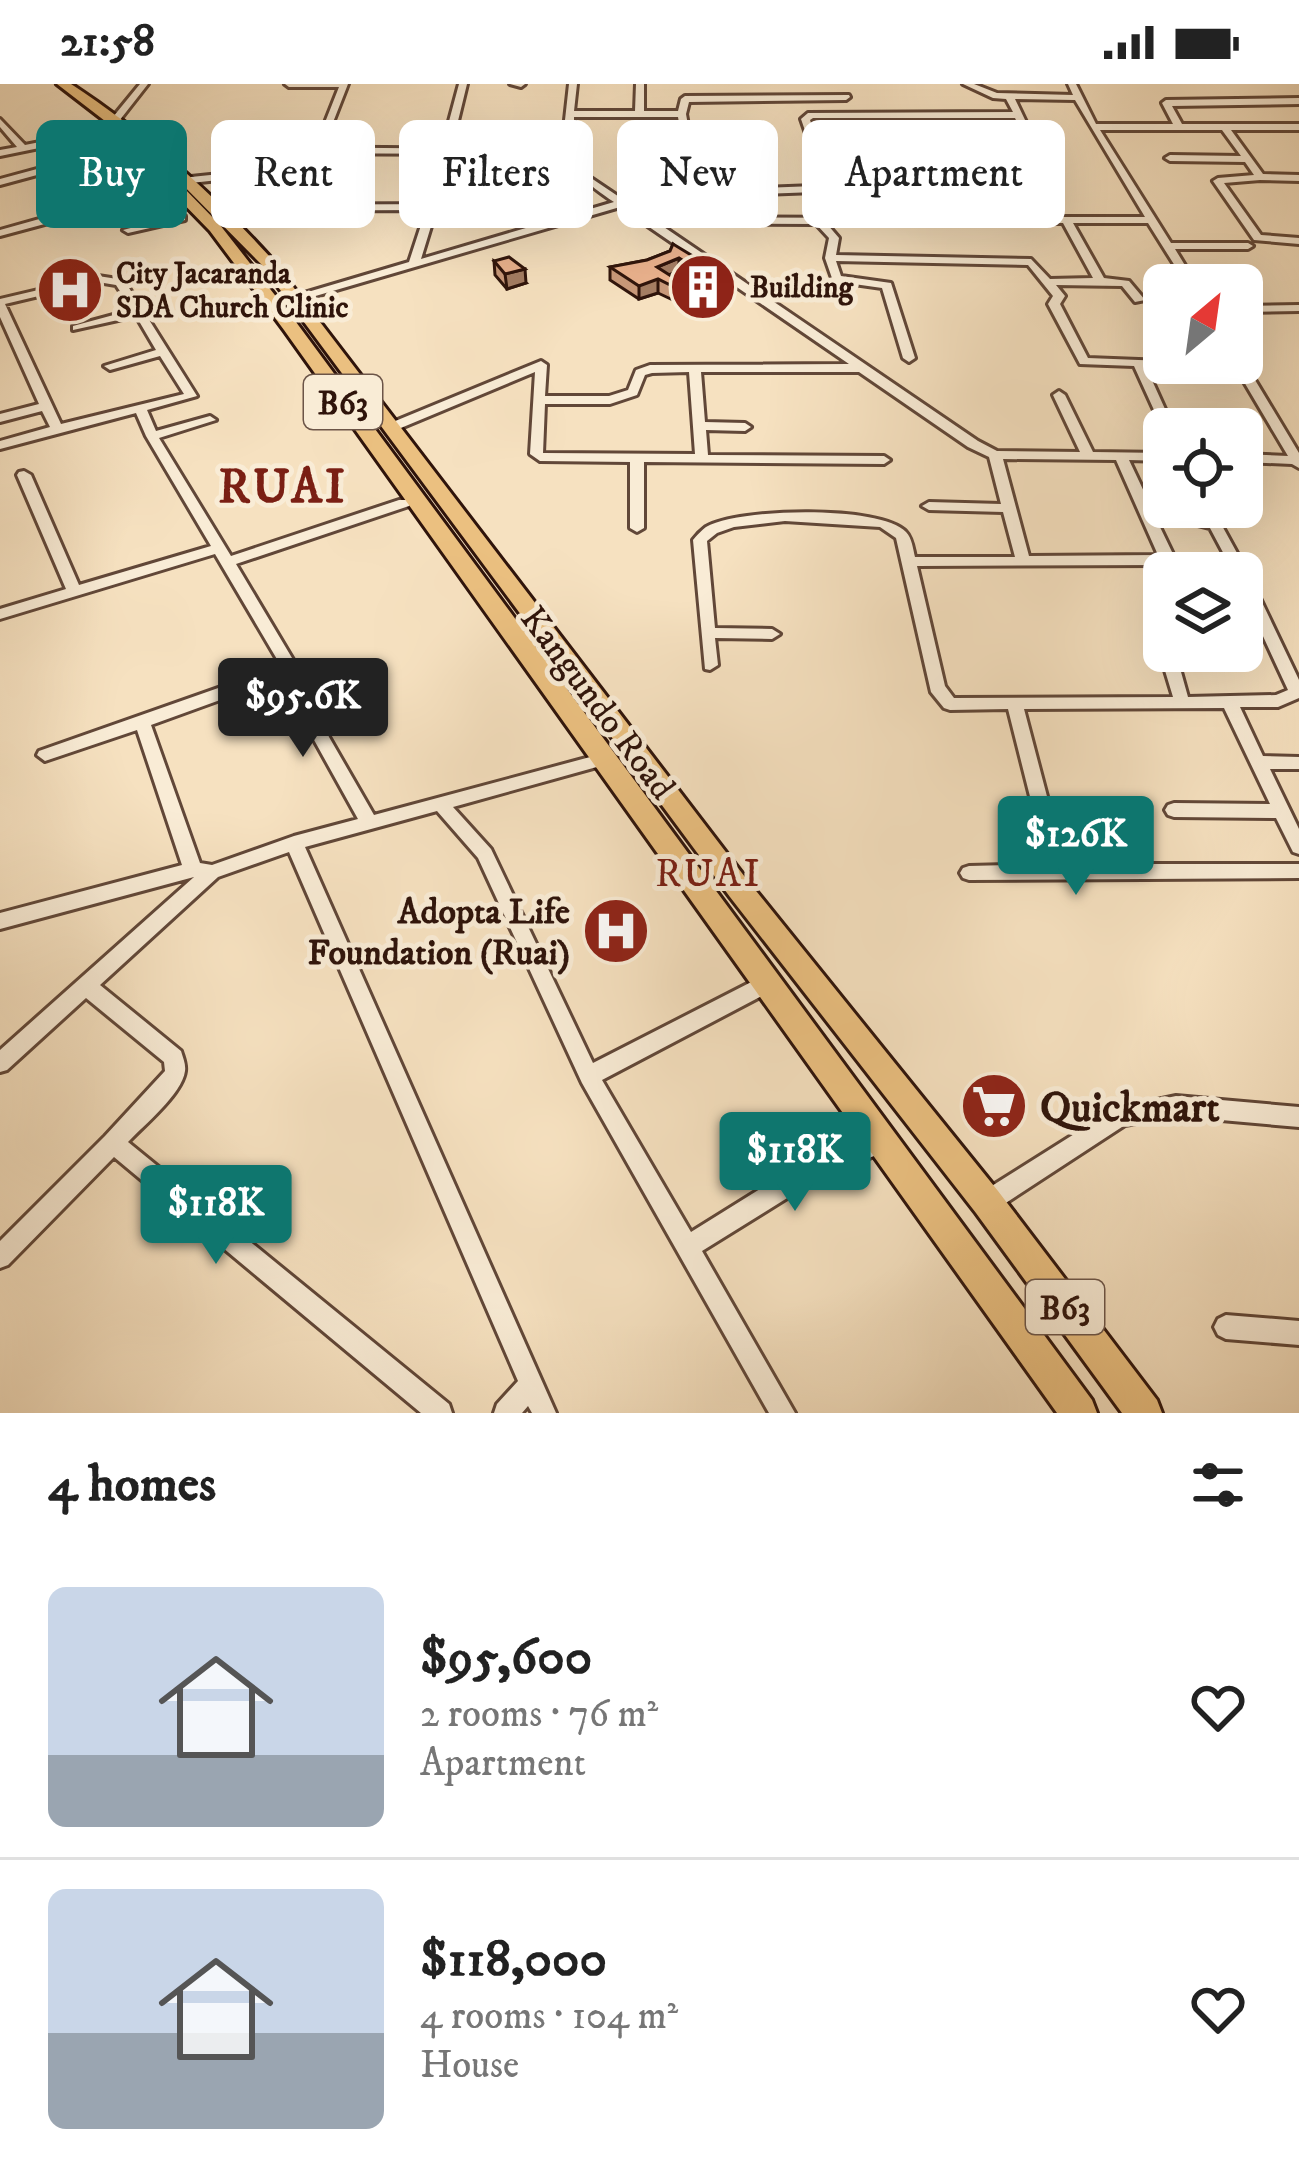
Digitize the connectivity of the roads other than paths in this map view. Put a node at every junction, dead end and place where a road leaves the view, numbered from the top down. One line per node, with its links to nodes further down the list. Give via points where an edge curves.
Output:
1 (40, 84): 24 (highway, Kangundo Road / B63)
2 (63, 84): 25 (highway, Kangundo Road / B63)
3 (144, 84): 26 (street)
4 (289, 84): 5 (street)
5 (344, 84): 27 (street)
6 (464, 84): 28 (street)
7 (573, 84): 19 (street)
8 (640, 84): 20 (street)
9 (842, 84): 14 (street)
10 (999, 84): 13 (street)
11 (1072, 84): 16 (street)
12 (1192, 84): 17 (street)
13 (971, 86): 15 (street)
14 (847, 97): 21 (street, via 698,97 683,101); 22 (street)
15 (1010, 98): 16 (street); 23 (street)
16 (1078, 98): 34 (street)
17 (1206, 101): 18 (street); 35 (street, via 1166,103)
18 (1299, 101)
19 (571, 114): 20 (street); 29 (street)
20 (637, 114): 21 (street)
21 (682, 114): 30 (street)
22 (856, 115): 23 (street); 31 (street)
23 (1016, 115): 32 (street)
24 (100, 120)
25 (105, 120)
26 (124, 120)
27 (330, 120)
28 (454, 120)
29 (570, 120)
30 (683, 120)
31 (805, 120)
32 (1019, 120)
33 (0, 122): 39 (street)
34 (1095, 127): 35 (street); 55 (street)
35 (1179, 128): 36 (street)
36 (1225, 128): 37 (street); 42 (street)
37 (1299, 128)
38 (36, 146): 39 (street)
39 (22, 148): 40 (street)
40 (0, 153)
41 (1169, 158): 42 (street)
42 (1246, 159): 44 (street)
43 (36, 173): 50 (street)
44 (1260, 177): 46 (street); 66 (street, via 1218,182 1258,238)
45 (187, 178): 49 (highway, Kangundo Road / B63)
46 (1299, 178)
47 (211, 179): 49 (street)
48 (593, 180): 53 (street)
49 (191, 181): 52 (highway, Kangundo Road / B63)
50 (0, 182)
51 (187, 200): 134 (highway, Kangundo Road / B63)
52 (211, 200)
53 (617, 202)
54 (617, 205): 70 (street)
55 (1149, 220): 56 (street); 67 (street)
56 (1067, 222): 72 (street)
57 (36, 224): 64 (street)
58 (137, 228): 63 (street)
59 (236, 228): 74 (highway, Kangundo Road / B63)
60 (425, 228): 70 (street)
61 (659, 228): 86 (street)
62 (825, 228): 69 (street, via 834,238)
63 (128, 230)
64 (0, 233)
65 (470, 239): 70 (street)
66 (1299, 241)
67 (1167, 246): 68 (street); 71 (street)
68 (1248, 246)
69 (830, 258): 73 (street, via 1017,260 1031,262); 82 (street, via 836,279 886,286)
70 (415, 260): 74 (street)
71 (1179, 264)
72 (1100, 280): 73 (street); 75 (street, via 1125,283)
73 (1046, 282): 83 (street, via 1084,361)
74 (295, 299): 97 (highway, Kangundo Road / B63)
75 (1138, 300)
76 (0, 305): 79 (street, via 106,279 120,282); 91 (street)
77 (1299, 308): 78 (street)
78 (1263, 309)
79 (139, 312): 80 (street); 81 (street)
80 (77, 328)
81 (164, 351): 85 (street); 92 (street, via 191,395)
82 (909, 358)
83 (1139, 365): 84 (street); 93 (street)
84 (1143, 365)
85 (110, 366)
86 (862, 368): 87 (street); 102 (street)
87 (695, 370): 90 (street, via 643,371 621,399); 96 (street)
88 (1251, 384): 110 (street)
89 (1058, 395): 103 (street)
90 (543, 400): 97 (street, via 542,365); 106 (street, via 538,457)
91 (46, 406): 94 (street); 99 (street)
92 (140, 408): 99 (street); 100 (street)
93 (1158, 408)
94 (0, 418)
95 (209, 420): 100 (street)
96 (701, 426): 98 (street); 107 (street)
97 (392, 427): 153 (highway, Kangundo Road / B63)
98 (745, 427)
99 (57, 429): 101 (street)
100 (152, 436): 118 (street)
101 (0, 446)
102 (995, 455): 103 (street); 115 (street)
103 (1088, 456): 104 (street)
104 (1120, 457): 105 (street); 114 (street)
105 (1143, 457)
106 (638, 459): 107 (street); 116 (street)
107 (702, 459): 108 (street)
108 (884, 460)
109 (1263, 460): 110 (street)
110 (1297, 462)
111 (24, 476): 121 (street)
112 (404, 503): 118 (street)
113 (929, 506): 115 (street)
114 (1143, 506)
115 (1009, 508): 120 (street)
116 (637, 528)
117 (1153, 528): 120 (street, via 1166,554 1159,562)
118 (224, 555): 121 (street); 127 (street)
119 (908, 562): 120 (street); 124 (street, via 900,530 884,523 717,524 700,540); 131 (street, via 944,699)
120 (1024, 563)
121 (74, 590): 122 (street)
122 (0, 614)
123 (1263, 620): 130 (street, via 1297,692 1278,701)
124 (708, 633): 125 (street); 126 (street)
125 (772, 634)
126 (710, 665)
127 (290, 668): 132 (street); 140 (street)
128 (1173, 672): 129 (street)
129 (1182, 702): 130 (street); 131 (street)
130 (1229, 702): 135 (street)
131 (1015, 705): 144 (street)
132 (142, 722): 133 (street); 143 (street)
133 (45, 755)
134 (605, 759): 137 (street); 148 (highway, Kangundo Road / B63)
135 (1257, 762): 136 (street); 139 (street)
136 (1299, 764)
137 (440, 802): 140 (street); 151 (street, via 485,854)
138 (1174, 810): 139 (street)
139 (1279, 811): 142 (street)
140 (370, 824): 141 (street)
141 (294, 843): 143 (street); 161 (street)
142 (1299, 847)
143 (202, 871): 147 (street); 149 (street)
144 (1064, 871): 145 (street); 146 (street)
145 (1299, 871)
146 (969, 873)
147 (0, 921)
148 (770, 982): 151 (street); 155 (highway, Kangundo Road / B63)
149 (86, 986): 150 (street); 154 (street, via 174,1058 169,1084)
150 (0, 1063)
151 (589, 1076): 157 (street)
152 (1299, 1117): 156 (street, via 1176,1106 1120,1116)
153 (929, 1127): 155 (highway); 156 (highway, Kangundo Road / B63)
154 (113, 1143): 158 (street); 162 (street)
155 (887, 1145): 157 (street, via 812,1170); 166 (highway, Kangundo Road / B63)
156 (987, 1202): 167 (highway, Kangundo Road / B63)
157 (687, 1247): 165 (street)
158 (0, 1257)
159 (1226, 1328): 160 (street)
160 (1299, 1333)
161 (531, 1384): 163 (street); 164 (street)
162 (440, 1413)
163 (506, 1413)
164 (544, 1413)
165 (783, 1413)
166 (1079, 1413)
167 (1144, 1413)

